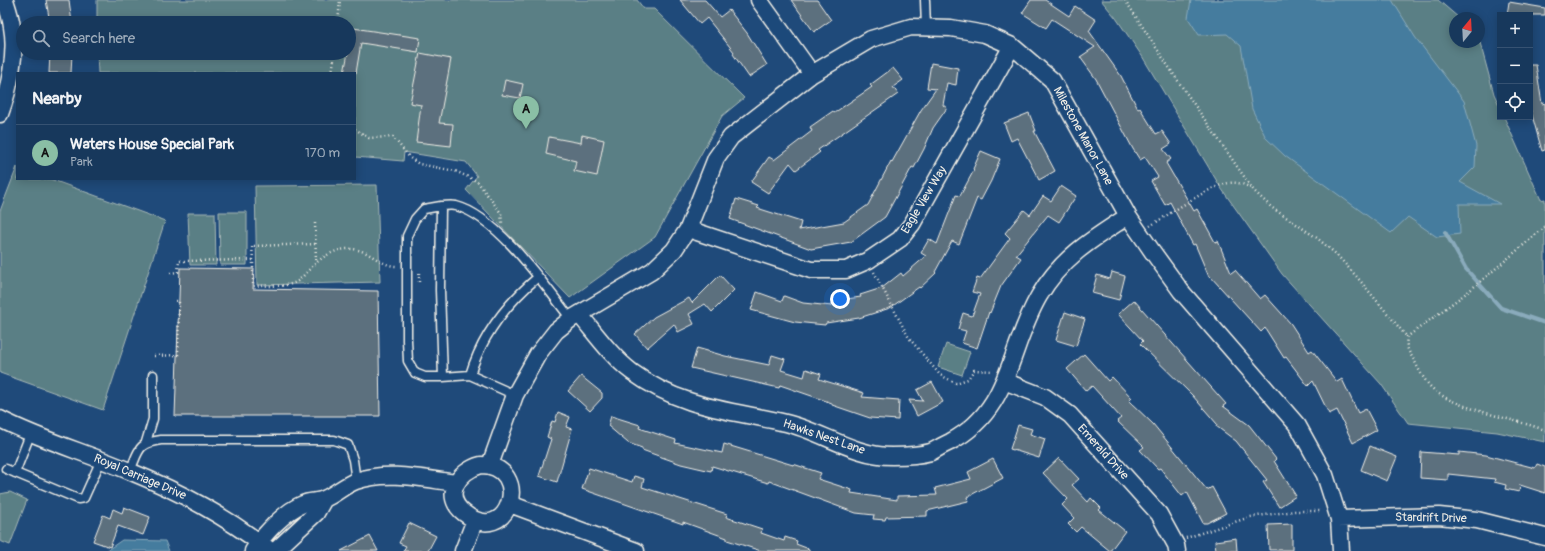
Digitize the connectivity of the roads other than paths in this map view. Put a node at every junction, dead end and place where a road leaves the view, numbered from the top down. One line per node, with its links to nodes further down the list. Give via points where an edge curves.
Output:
1 (5, 0): 7 (street, via 13,28 12,60 6,98)
2 (759, 0): 6 (street)
3 (925, 0): 4 (lane)
4 (926, 28): 5 (street, Milestone Manor Lane, via 951,28 985,34); 6 (street, Milestone Manor Lane, via 911,28 871,39)
5 (1012, 46): 9 (street, Milestone Manor Lane, via 1052,80); 10 (street, Eagle View Way, via 912,224 900,239 869,260 846,270 811,270)
6 (812, 74): 10 (street, Milestone Manor Lane, via 731,137 716,158)
7 (0, 114)
8 (441, 206): 11 (lane, via 455,206 470,212 512,246); 15 (lane); 15 (lane, via 424,209 415,219 407,236 408,361 415,373 425,377)
9 (1128, 216): 16 (street, Hawks Nest Lane, via 1082,246 1055,273 1039,296 1026,322); 30 (street, Milestone Manor Lane, via 1181,291 1298,426 1325,475)
10 (688, 229): 12 (street, Milestone Manor Lane, via 674,250 652,271)
11 (538, 277): 12 (lane); 14 (lane, via 504,310 488,333)
12 (575, 316): 16 (street, Hawks Nest Lane, via 630,371 662,392 701,406 795,425 865,452 890,456 929,452 965,434 991,408); 17 (street, Milestone Manor Lane, via 556,331 538,354)
13 (153, 375): 20 (lane, via 153,419)
14 (470, 375): 15 (lane); 17 (lane)
15 (443, 377)
16 (1004, 381): 34 (street, Emerald Drive, via 1045,397 1070,415 1159,514)
17 (516, 395): 22 (street, Milestone Manor Lane)
18 (0, 418): 19 (street, Royal Carriage Drive)
19 (31, 432): 21 (street, Royal Carriage Drive); 25 (lane)
20 (146, 442): 24 (lane, via 140,447); 26 (lane, via 334,440 348,445 354,460)
21 (101, 460): 24 (street, Royal Carriage Drive); 25 (lane, via 84,498 78,499)
22 (490, 465): 27 (street, via 472,468 462,473); 29 (street, via 500,469 507,480 511,490)
23 (6, 469): 25 (lane)
24 (130, 471): 33 (street, Royal Carriage Drive, via 215,512)
25 (15, 473)
26 (356, 481): 27 (street, via 399,476); 28 (street)
27 (456, 483): 31 (street, via 454,495 458,508)
28 (324, 499): 33 (street, via 303,504 279,521); 36 (street, via 316,513)
29 (510, 504): 31 (street, via 503,515 494,521 484,523); 38 (street)
30 (1339, 519): 32 (street, Stardrift Drive, via 1439,516 1477,520); 39 (street, Milestone Manor Lane)
31 (476, 520): 37 (street)
32 (1545, 536)
33 (256, 546): 35 (street, Royal Carriage Drive)
34 (1177, 548)
35 (271, 551)
36 (275, 551)
37 (463, 551)
38 (636, 551)
39 (1341, 551)

